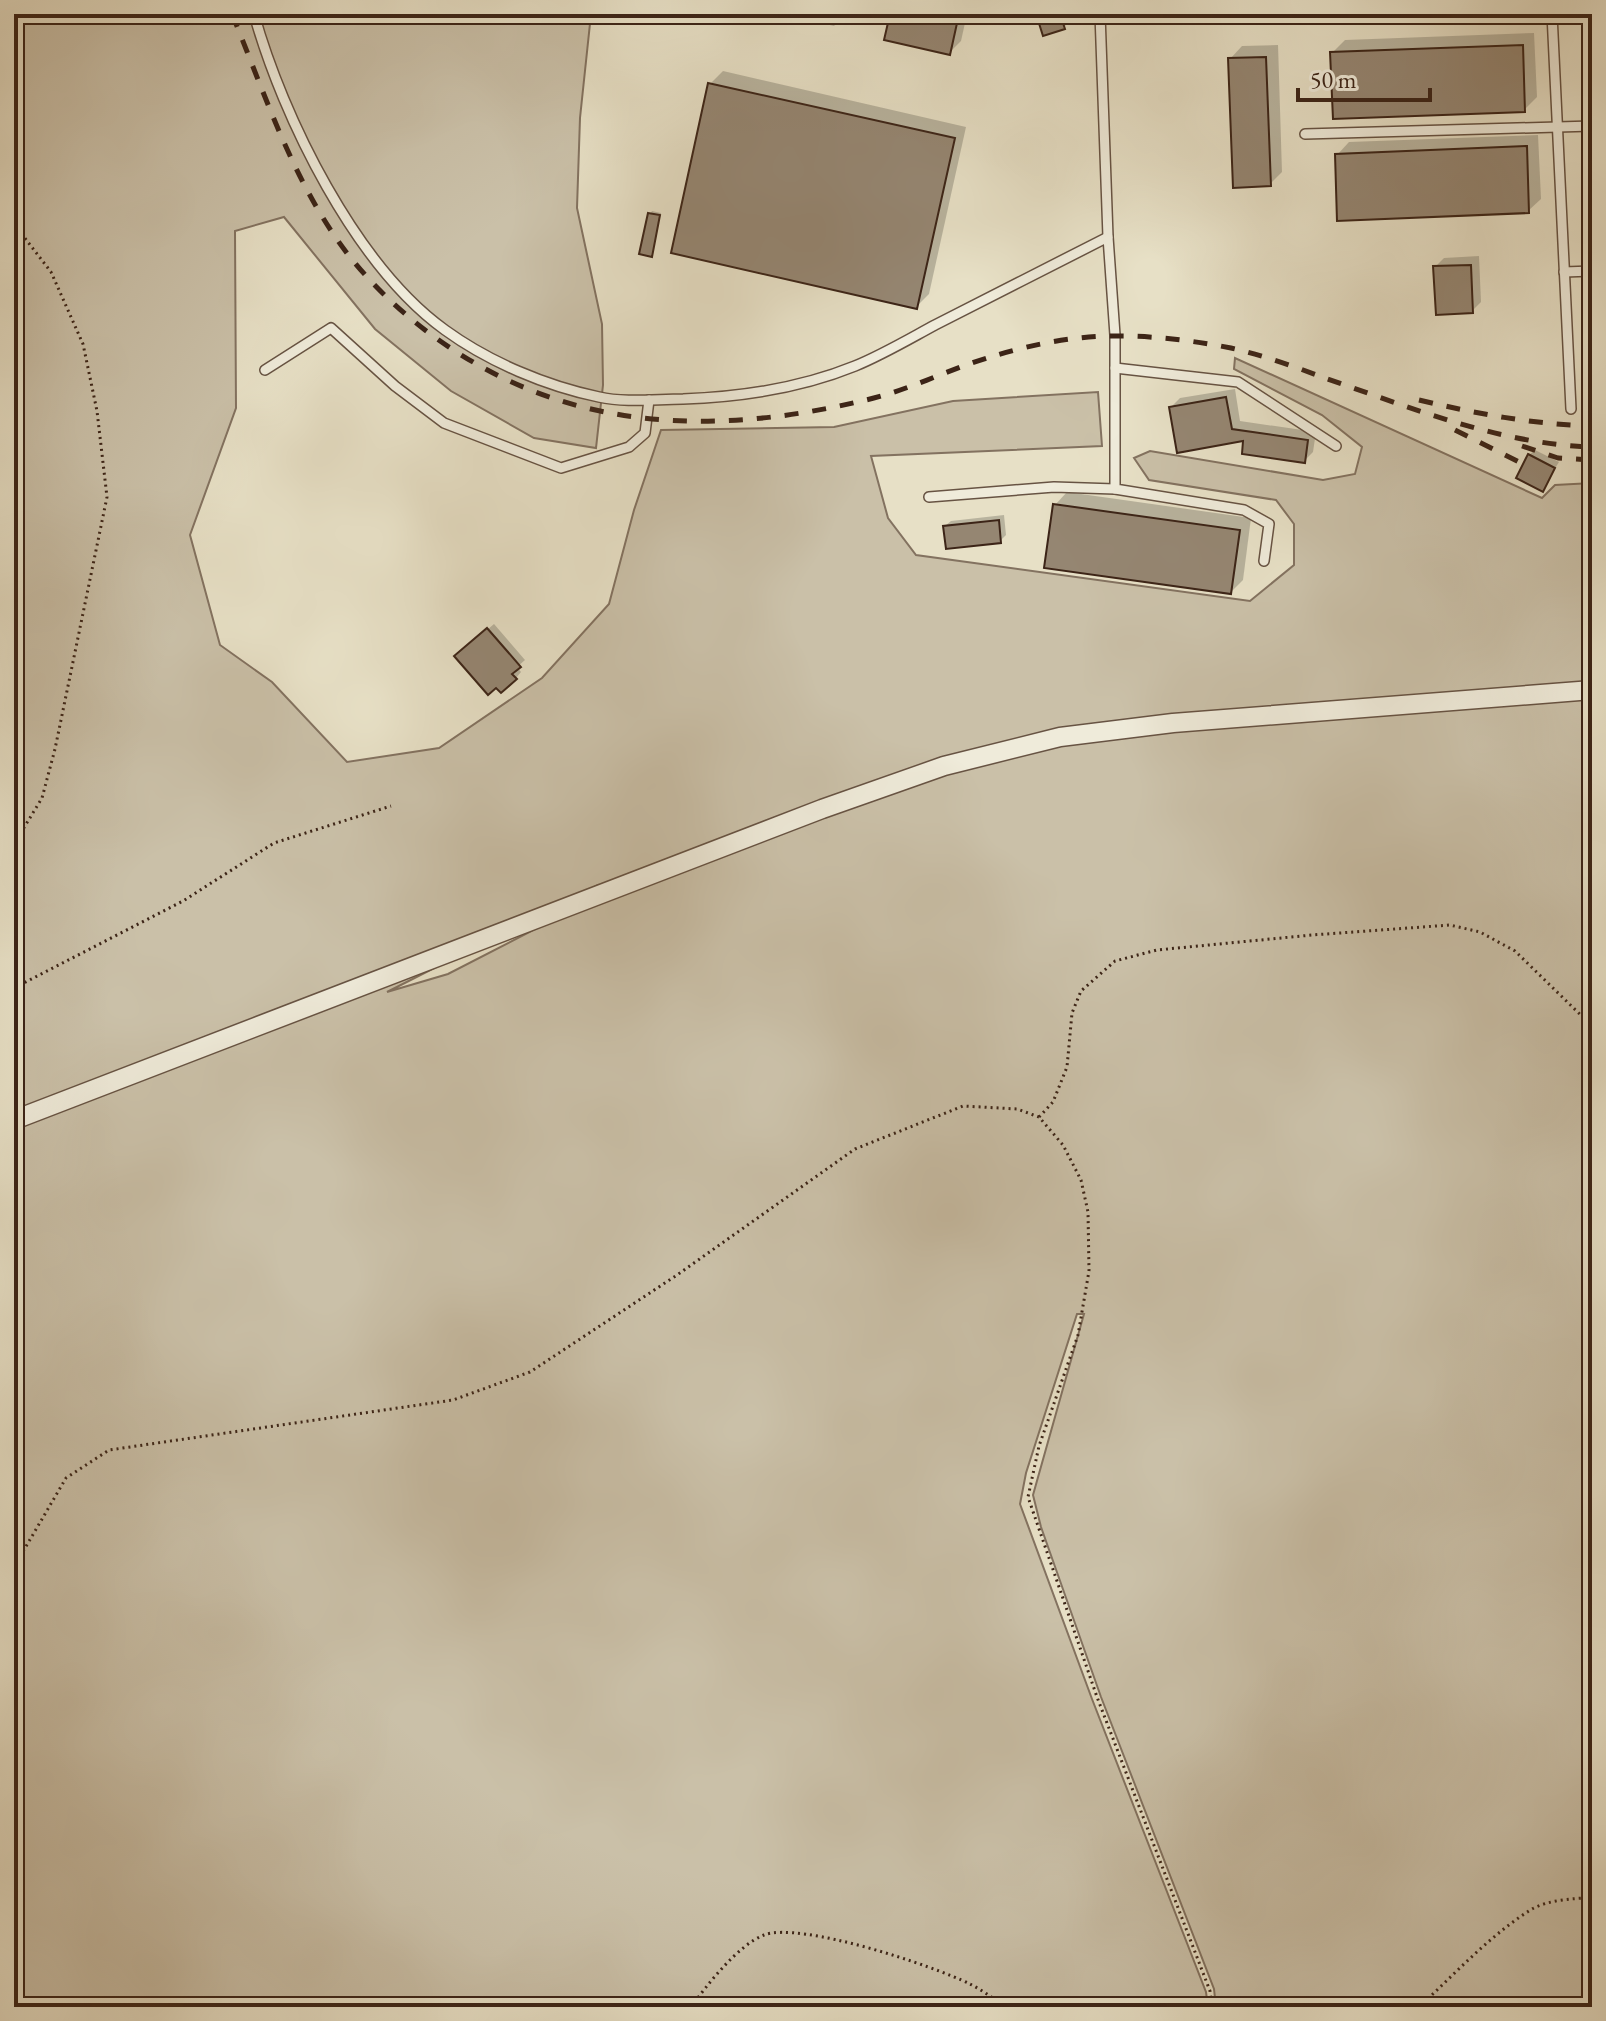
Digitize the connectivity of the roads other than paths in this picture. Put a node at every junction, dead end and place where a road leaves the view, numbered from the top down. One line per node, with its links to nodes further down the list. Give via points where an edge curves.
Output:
1 (254, 14): 12 (lane, via 318,171 390,280 444,330 495,360 601,398)
2 (1100, 14): 7 (lane)
3 (1552, 14): 5 (lane)
4 (1592, 126): 5 (lane)
5 (1558, 127): 6 (lane); 9 (lane)
6 (1305, 134)
7 (1108, 237): 10 (lane); 12 (lane, via 855,366 727,398)
8 (1592, 271): 9 (lane)
9 (1564, 272): 13 (lane)
10 (1115, 368): 14 (lane, via 1238,382); 15 (lane)
11 (265, 370): 12 (lane, via 331,328 444,423 561,468 629,447 645,433)
12 (649, 400)
13 (1571, 409)
14 (1336, 446)
15 (1115, 489): 16 (lane, via 1054,487); 17 (lane, via 1244,510 1269,524)
16 (929, 497)
17 (1264, 561)
18 (1592, 690): 19 (street, via 1145,727 1060,737 944,766)
19 (14, 1120)

